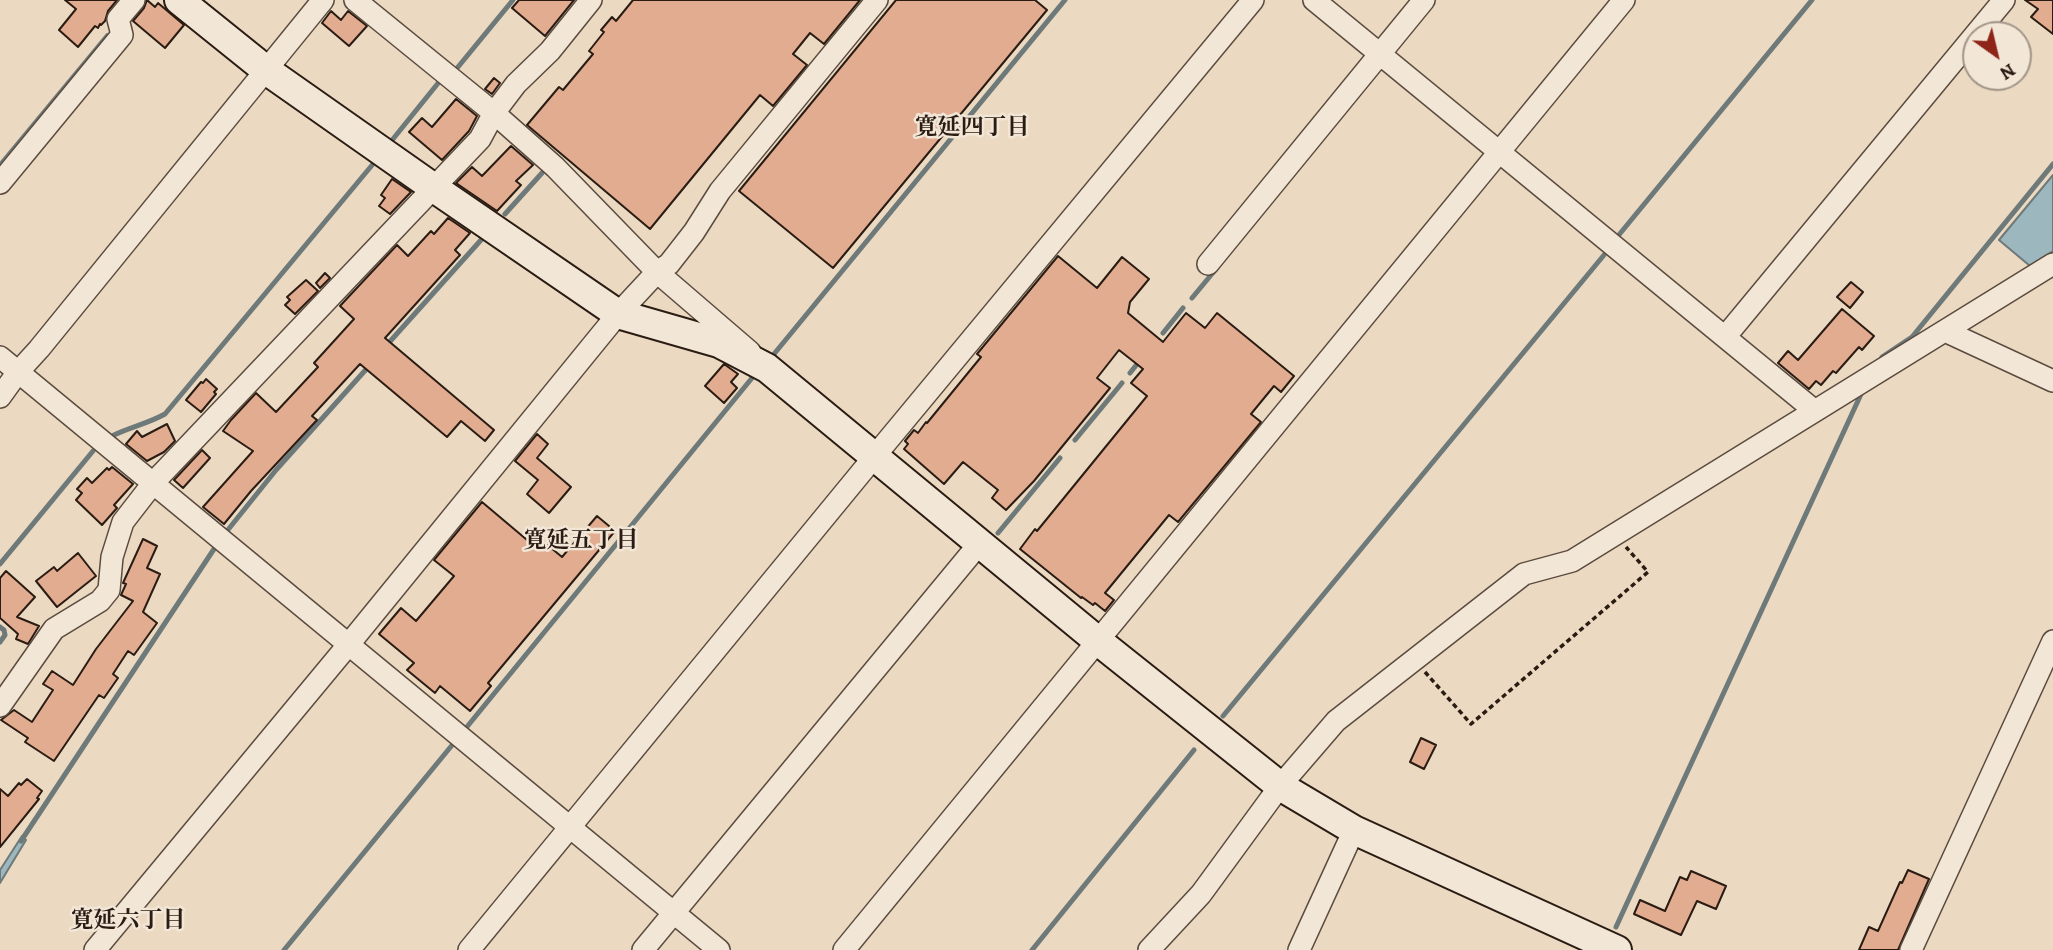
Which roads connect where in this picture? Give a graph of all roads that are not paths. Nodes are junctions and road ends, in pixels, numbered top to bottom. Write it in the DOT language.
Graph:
graph roads {
  1 [pos="135,0"];
  2 [pos="179,0"];
  3 [pos="323,0"];
  4 [pos="355,0"];
  5 [pos="591,0"];
  6 [pos="877,0"];
  7 [pos="1253,0"];
  8 [pos="1314,0"];
  9 [pos="1424,0"];
  10 [pos="1625,0"];
  11 [pos="2004,0"];
  12 [pos="1380,54"];
  13 [pos="266,70"];
  14 [pos="494,113"];
  15 [pos="1499,152"];
  16 [pos="0,183"];
  17 [pos="434,188"];
  18 [pos="1208,264"];
  19 [pos="2053,264"];
  20 [pos="657,272"];
  21 [pos="618,314"];
  22 [pos="1945,331"];
  23 [pos="1725,337"];
  24 [pos="0,357"];
  25 [pos="768,368"];
  26 [pos="18,372"];
  27 [pos="2053,381"];
  28 [pos="0,397"];
  29 [pos="1815,411"];
  30 [pos="874,457"];
  31 [pos="154,482"];
  32 [pos="979,544"];
  33 [pos="1098,641"];
  34 [pos="2053,641"];
  35 [pos="349,644"];
  36 [pos="0,706"];
  37 [pos="1280,786"];
  38 [pos="570,827"];
  39 [pos="1354,830"];
  40 [pos="674,913"];
  41 [pos="95,950"];
  42 [pos="469,950"];
  43 [pos="643,950"];
  44 [pos="719,950"];
  45 [pos="844,950"];
  46 [pos="1149,950"];
  47 [pos="1299,950"];
  48 [pos="1617,950"];
  49 [pos="1912,950"];
  1 -- 16 [label="street"];
  2 -- 13 [label="street"];
  3 -- 13 [label="street"];
  4 -- 14 [label="street"];
  5 -- 14 [label="street"];
  6 -- 20 [label="street"];
  7 -- 30 [label="street"];
  8 -- 12 [label="street"];
  9 -- 12 [label="street"];
  10 -- 15 [label="street"];
  11 -- 23 [label="street"];
  12 -- 15 [label="street"];
  12 -- 18 [label="street"];
  13 -- 17 [label="street"];
  13 -- 26 [label="street"];
  14 -- 17 [label="street"];
  14 -- 20 [label="street"];
  15 -- 23 [label="street"];
  15 -- 33 [label="street"];
  17 -- 21 [label="street"];
  17 -- 31 [label="street"];
  19 -- 22 [label="street"];
  20 -- 21 [label="street"];
  20 -- 25 [label="street"];
  21 -- 25 [label="street"];
  21 -- 35 [label="street"];
  22 -- 27 [label="street"];
  22 -- 29 [label="street"];
  23 -- 29 [label="street"];
  24 -- 26 [label="street"];
  25 -- 30 [label="street"];
  26 -- 28 [label="street"];
  26 -- 31 [label="street"];
  29 -- 37 [label="street"];
  30 -- 32 [label="street"];
  30 -- 38 [label="street"];
  31 -- 35 [label="street"];
  31 -- 36 [label="street"];
  32 -- 33 [label="street"];
  32 -- 40 [label="street"];
  33 -- 37 [label="street"];
  33 -- 45 [label="street"];
  34 -- 49 [label="street"];
  35 -- 38 [label="street"];
  35 -- 41 [label="street"];
  37 -- 39 [label="street"];
  37 -- 46 [label="street"];
  38 -- 40 [label="street"];
  38 -- 42 [label="street"];
  39 -- 47 [label="street"];
  39 -- 48 [label="street"];
  40 -- 43 [label="street"];
  40 -- 44 [label="street"];
}
